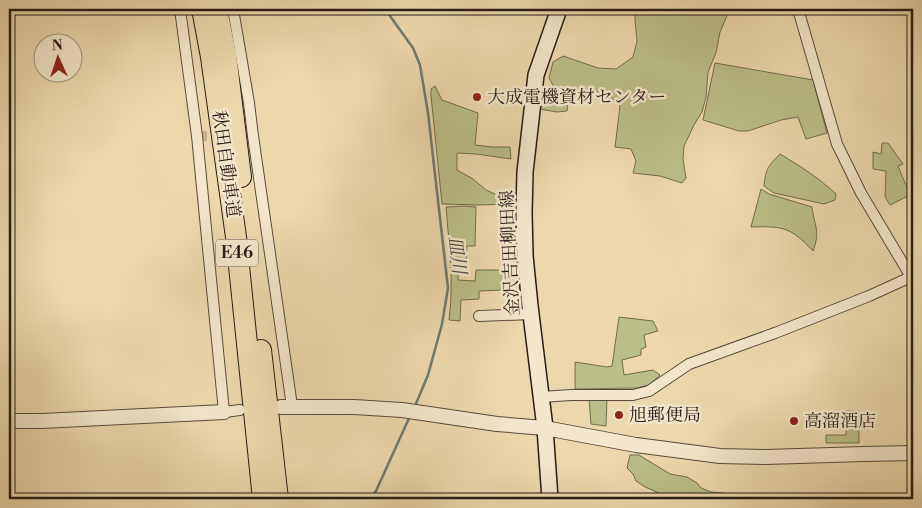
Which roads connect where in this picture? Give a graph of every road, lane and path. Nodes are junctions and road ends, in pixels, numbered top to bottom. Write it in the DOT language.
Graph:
graph roads {
  1 [pos="180,9"];
  2 [pos="202,9"];
  3 [pos="217,9"];
  4 [pos="233,9"];
  5 [pos="559,9"];
  6 [pos="798,9"];
  7 [pos="912,276"];
  8 [pos="531,314"];
  9 [pos="479,316"];
  10 [pos="541,397"];
  11 [pos="286,407"];
  12 [pos="240,410"];
  13 [pos="224,412"];
  14 [pos="9,421"];
  15 [pos="546,428"];
  16 [pos="913,453"];
  17 [pos="263,499"];
  18 [pos="278,499"];
  19 [pos="550,499"];
  1 -- 13 [label="street"];
  2 -- 17 [label="highway, 秋田自動車道 / E46"];
  3 -- 18 [label="highway, 秋田自動車道 / E46"];
  4 -- 11 [label="street"];
  5 -- 8 [label="main road, 金沢吉田柳田線"];
  6 -- 7 [label="street"];
  7 -- 10 [label="street"];
  8 -- 9 [label="street"];
  8 -- 10 [label="main road, 金沢吉田柳田線"];
  10 -- 15 [label="main road, 金沢吉田柳田線"];
  11 -- 15 [label="street"];
  12 -- 13 [label="street"];
  13 -- 14 [label="street"];
  15 -- 16 [label="street"];
  15 -- 19 [label="main road, 金沢吉田柳田線"];
}
